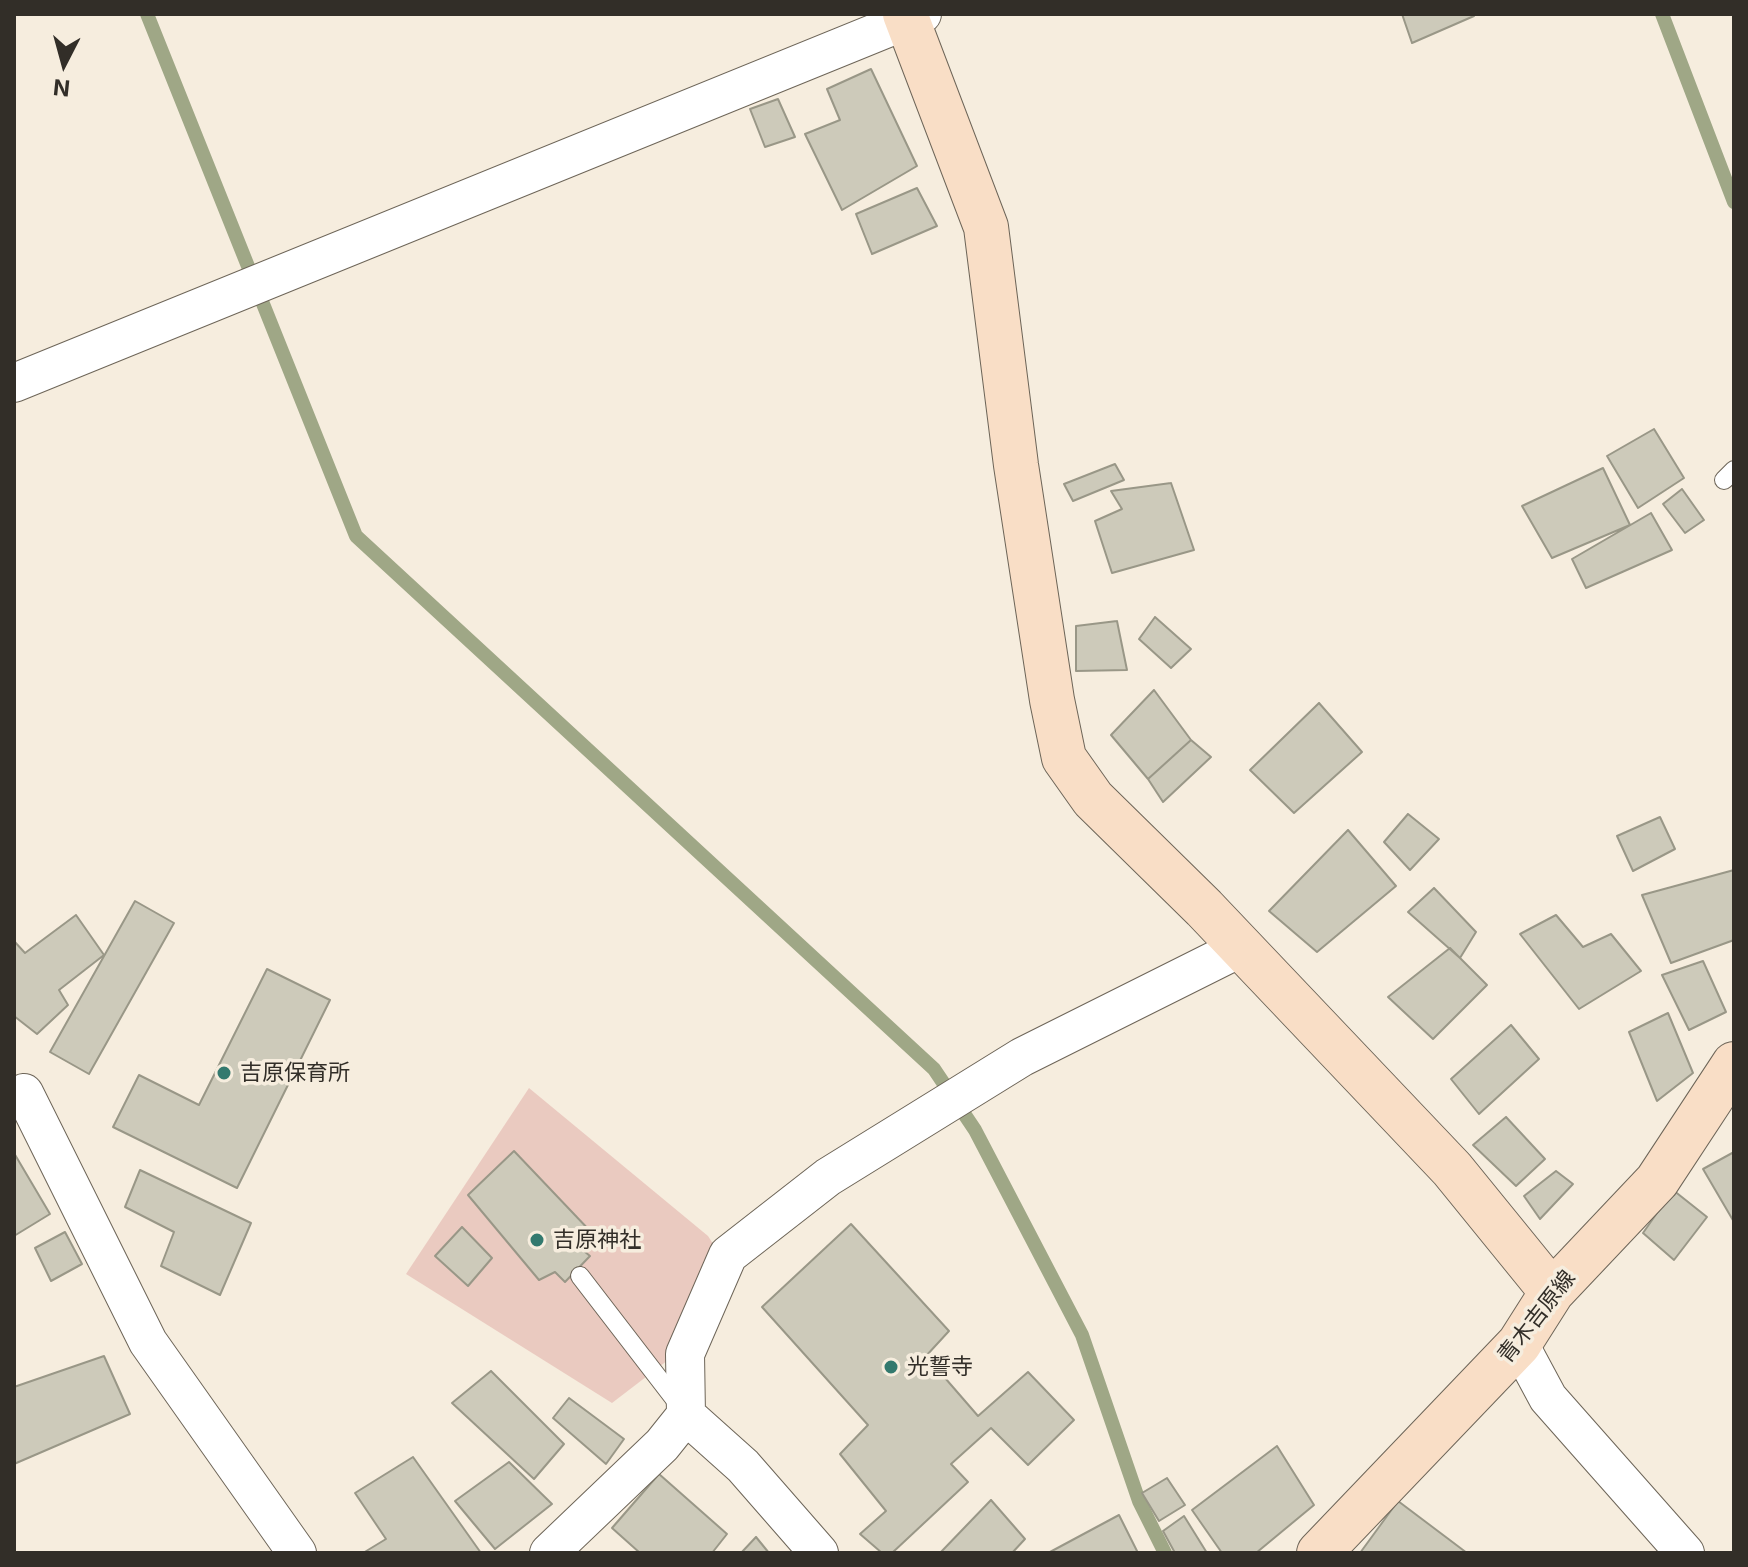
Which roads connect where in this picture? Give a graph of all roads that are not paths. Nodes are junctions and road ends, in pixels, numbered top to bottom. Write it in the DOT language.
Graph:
graph roads {
  1 [pos="912,16"];
  2 [pos="14,383"];
  3 [pos="1242,947"];
  4 [pos="1734,1064"];
  5 [pos="17,1091"];
  6 [pos="580,1276"];
  7 [pos="1552,1292"];
  8 [pos="1519,1344"];
  9 [pos="686,1415"];
  10 [pos="297,1553"];
  11 [pos="549,1553"];
  12 [pos="819,1553"];
  13 [pos="1319,1553"];
  14 [pos="1685,1553"];
  1 -- 2 [label="street"];
  1 -- 3 [label="street"];
  3 -- 7 [label="street"];
  3 -- 9 [label="street"];
  4 -- 7 [label="street, 青木吉原線"];
  5 -- 10 [label="street"];
  6 -- 9 [label="lane"];
  7 -- 8 [label="street, 青木吉原線"];
  8 -- 13 [label="street, 青木吉原線"];
  8 -- 14 [label="street"];
  9 -- 11 [label="street"];
  9 -- 12 [label="street"];
}
